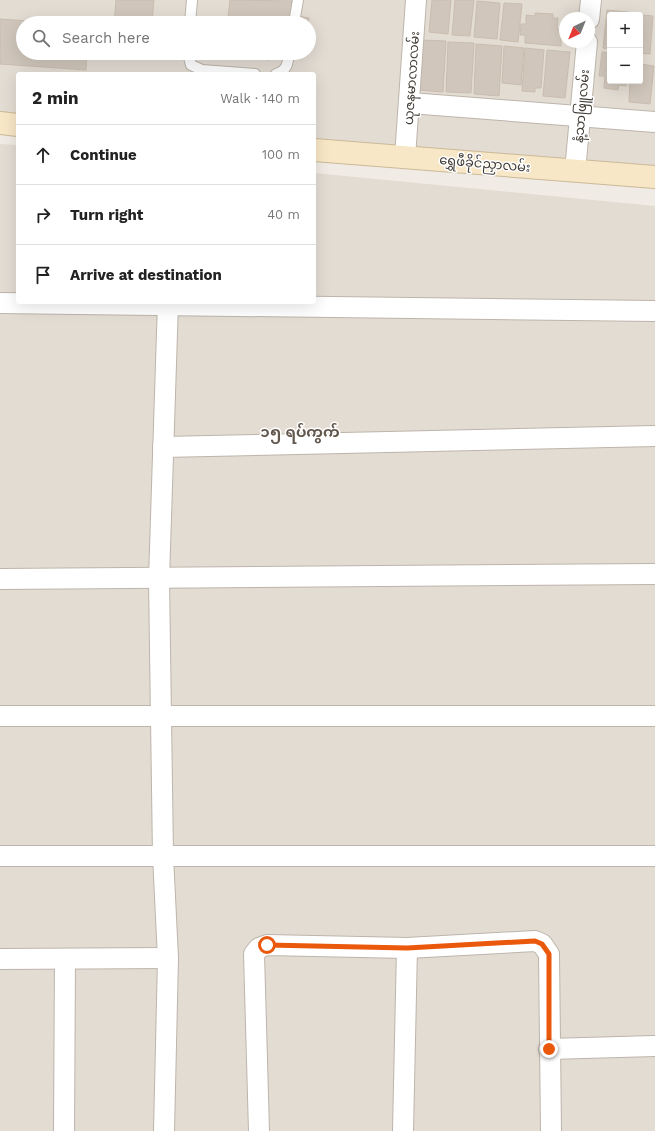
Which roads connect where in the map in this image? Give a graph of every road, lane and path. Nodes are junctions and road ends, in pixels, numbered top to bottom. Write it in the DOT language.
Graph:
graph roads {
  1 [pos="192,0"];
  2 [pos="298,0"];
  3 [pos="416,0"];
  4 [pos="591,0"];
  5 [pos="590,12"];
  6 [pos="191,16"];
  7 [pos="295,16"];
  8 [pos="586,48"];
  9 [pos="189,60"];
  10 [pos="288,60"];
  11 [pos="228,72"];
  12 [pos="282,72"];
  13 [pos="410,103"];
  14 [pos="580,117"];
  15 [pos="655,122"];
  16 [pos="0,123"];
  17 [pos="16,125"];
  18 [pos="316,150"];
  19 [pos="406,157"];
  20 [pos="575,171"];
  21 [pos="655,177"];
  22 [pos="0,303"];
  23 [pos="16,303"];
  24 [pos="168,304"];
  25 [pos="655,311"];
  26 [pos="655,436"];
  27 [pos="163,446"];
  28 [pos="655,574"];
  29 [pos="0,579"];
  30 [pos="159,579"];
  31 [pos="0,716"];
  32 [pos="162,716"];
  33 [pos="655,716"];
  34 [pos="0,856"];
  35 [pos="163,856"];
  36 [pos="655,856"];
  37 [pos="407,948"];
  38 [pos="168,958"];
  39 [pos="0,959"];
  40 [pos="65,959"];
  41 [pos="655,1046"];
  42 [pos="549,1049"];
  43 [pos="64,1131"];
  44 [pos="164,1131"];
  45 [pos="259,1131"];
  46 [pos="403,1131"];
  47 [pos="551,1131"];
  1 -- 6 [label="lane"];
  2 -- 7 [label="lane"];
  3 -- 13 [label="street, ယုဇနမာလာလမ်း"];
  4 -- 5 [label="street"];
  8 -- 14 [label="street, နံ့သာဖြူလမ်း"];
  9 -- 11 [label="lane"];
  10 -- 12 [label="lane"];
  13 -- 14 [label="street"];
  13 -- 19 [label="street, ယုဇနမာလာလမ်း"];
  14 -- 15 [label="street"];
  14 -- 20 [label="street, နံ့သာဖြူလမ်း"];
  16 -- 17 [label="street"];
  18 -- 19 [label="street, ရွှေဖီခိုင်ညှာလမ်း"];
  19 -- 20 [label="street, ရွှေဖီခိုင်ညှာလမ်း"];
  20 -- 21 [label="street, ရွှေဖီခိုင်ညှာလမ်း"];
  22 -- 23 [label="street"];
  24 -- 25 [label="street"];
  24 -- 27 [label="street"];
  26 -- 27 [label="street"];
  27 -- 30 [label="street"];
  28 -- 30 [label="street"];
  29 -- 30 [label="street"];
  30 -- 32 [label="street"];
  31 -- 32 [label="street"];
  32 -- 33 [label="street"];
  32 -- 35 [label="street"];
  34 -- 35 [label="street"];
  35 -- 36 [label="street"];
  35 -- 38 [label="street"];
  37 -- 42 [label="street"];
  37 -- 45 [label="street"];
  37 -- 46 [label="street"];
  38 -- 40 [label="street"];
  38 -- 44 [label="street"];
  39 -- 40 [label="street"];
  40 -- 43 [label="street"];
  41 -- 42 [label="street"];
  42 -- 47 [label="street"];
}
